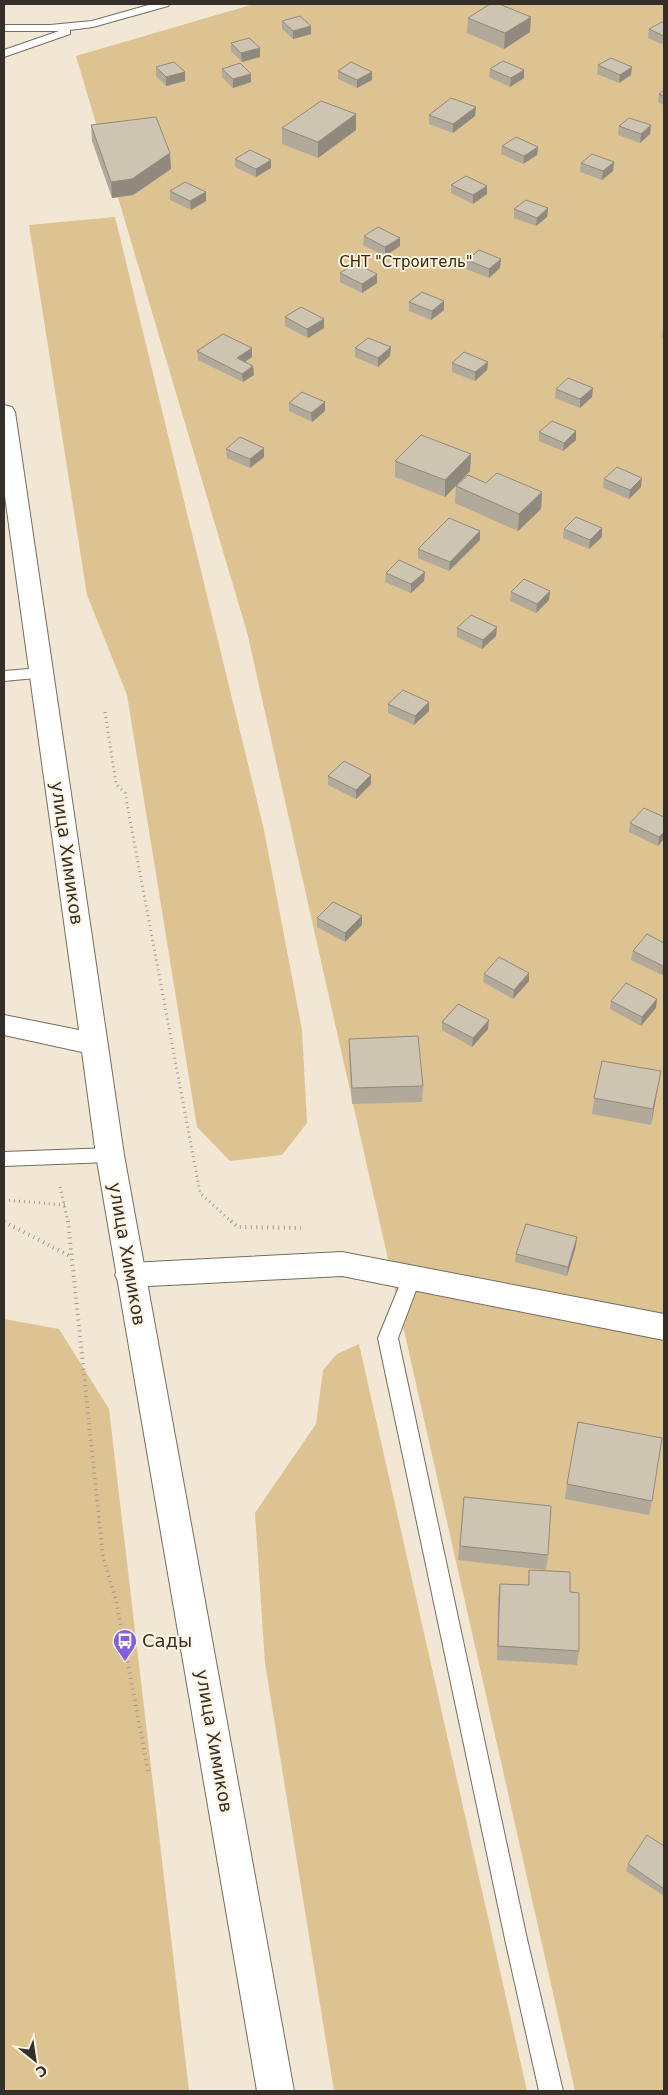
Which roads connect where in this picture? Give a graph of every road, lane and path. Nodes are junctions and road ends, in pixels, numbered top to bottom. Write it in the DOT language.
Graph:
graph roads {
  1 [pos="164,4"];
  2 [pos="93,24"];
  3 [pos="4,28"];
  4 [pos="4,54"];
  5 [pos="4,412"];
  6 [pos="41,673"];
  7 [pos="4,676"];
  8 [pos="105,712"];
  9 [pos="4,1026"];
  10 [pos="94,1044"];
  11 [pos="110,1155"];
  12 [pos="53,1157"];
  13 [pos="4,1159"];
  14 [pos="4,1200"];
  15 [pos="65,1205"];
  16 [pos="4,1222"];
  17 [pos="303,1228"];
  18 [pos="72,1257"];
  19 [pos="130,1275"];
  20 [pos="412,1277"];
  21 [pos="664,1327"];
  22 [pos="148,1772"];
  23 [pos="276,2091"];
  24 [pos="551,2091"];
  1 -- 2 [label="lane"];
  2 -- 3 [label="lane"];
  2 -- 4 [label="lane"];
  5 -- 6 [label="main road, улица Химиков"];
  6 -- 7 [label="lane"];
  6 -- 10 [label="main road, улица Химиков"];
  8 -- 17 [label="path"];
  9 -- 10 [label="main road"];
  10 -- 11 [label="main road, улица Химиков"];
  11 -- 12 [label="lane"];
  11 -- 19 [label="main road, улица Химиков"];
  12 -- 13 [label="lane"];
  12 -- 15 [label="path"];
  14 -- 15 [label="path"];
  15 -- 18 [label="path"];
  16 -- 18 [label="path"];
  18 -- 22 [label="path"];
  19 -- 20 [label="main road"];
  19 -- 23 [label="main road, улица Химиков"];
  20 -- 21 [label="main road"];
  20 -- 24 [label="lane"];
}
